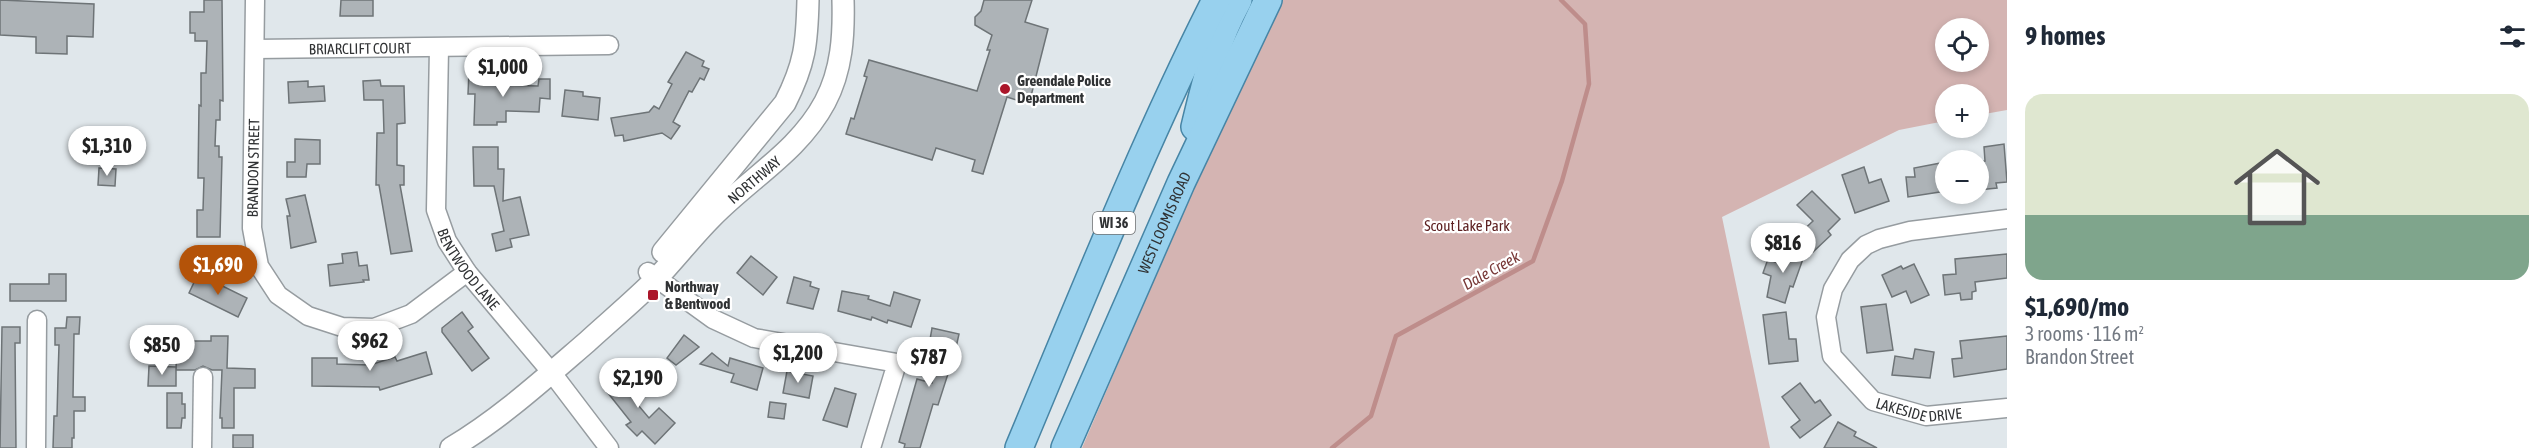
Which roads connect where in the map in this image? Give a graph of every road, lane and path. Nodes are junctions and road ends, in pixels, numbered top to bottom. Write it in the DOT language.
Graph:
graph roads {
  1 [pos="255,0"];
  2 [pos="808,0"];
  3 [pos="1216,0"];
  4 [pos="1238,0"];
  5 [pos="1268,0"];
  6 [pos="843,1"];
  7 [pos="609,45"];
  8 [pos="439,48"];
  9 [pos="255,49"];
  10 [pos="1182,183"];
  11 [pos="2007,219"];
  12 [pos="467,272"];
  13 [pos="652,275"];
  14 [pos="37,320"];
  15 [pos="552,373"];
  16 [pos="203,377"];
  17 [pos="2007,408"];
  18 [pos="36,448"];
  19 [pos="202,448"];
  20 [pos="451,448"];
  21 [pos="609,448"];
  22 [pos="871,448"];
  23 [pos="1019,448"];
  24 [pos="1065,448"];
  1 -- 9 [label="street, BRANDON STREET"];
  2 -- 13 [label="street, NORTHWAY"];
  3 -- 23 [label="main road, WI 36"];
  4 -- 10 [label="main road"];
  5 -- 10 [label="main road, WEST LOOMIS ROAD / WI 36"];
  6 -- 13 [label="street, NORTHWAY"];
  7 -- 8 [label="street, BRIARCLIFT COURT"];
  8 -- 9 [label="street, BRIARCLIFT COURT"];
  8 -- 12 [label="street, BENTWOOD LANE"];
  9 -- 12 [label="street, BRANDON STREET"];
  10 -- 24 [label="main road, WEST LOOMIS ROAD / WI 36"];
  11 -- 17 [label="street, LAKESIDE DRIVE"];
  12 -- 15 [label="street, BENTWOOD LANE"];
  13 -- 15 [label="street, NORTHWAY"];
  13 -- 22 [label="street"];
  14 -- 18 [label="street"];
  15 -- 20 [label="street, NORTHWAY"];
  15 -- 21 [label="street, BENTWOOD LANE"];
  16 -- 19 [label="street"];
}
